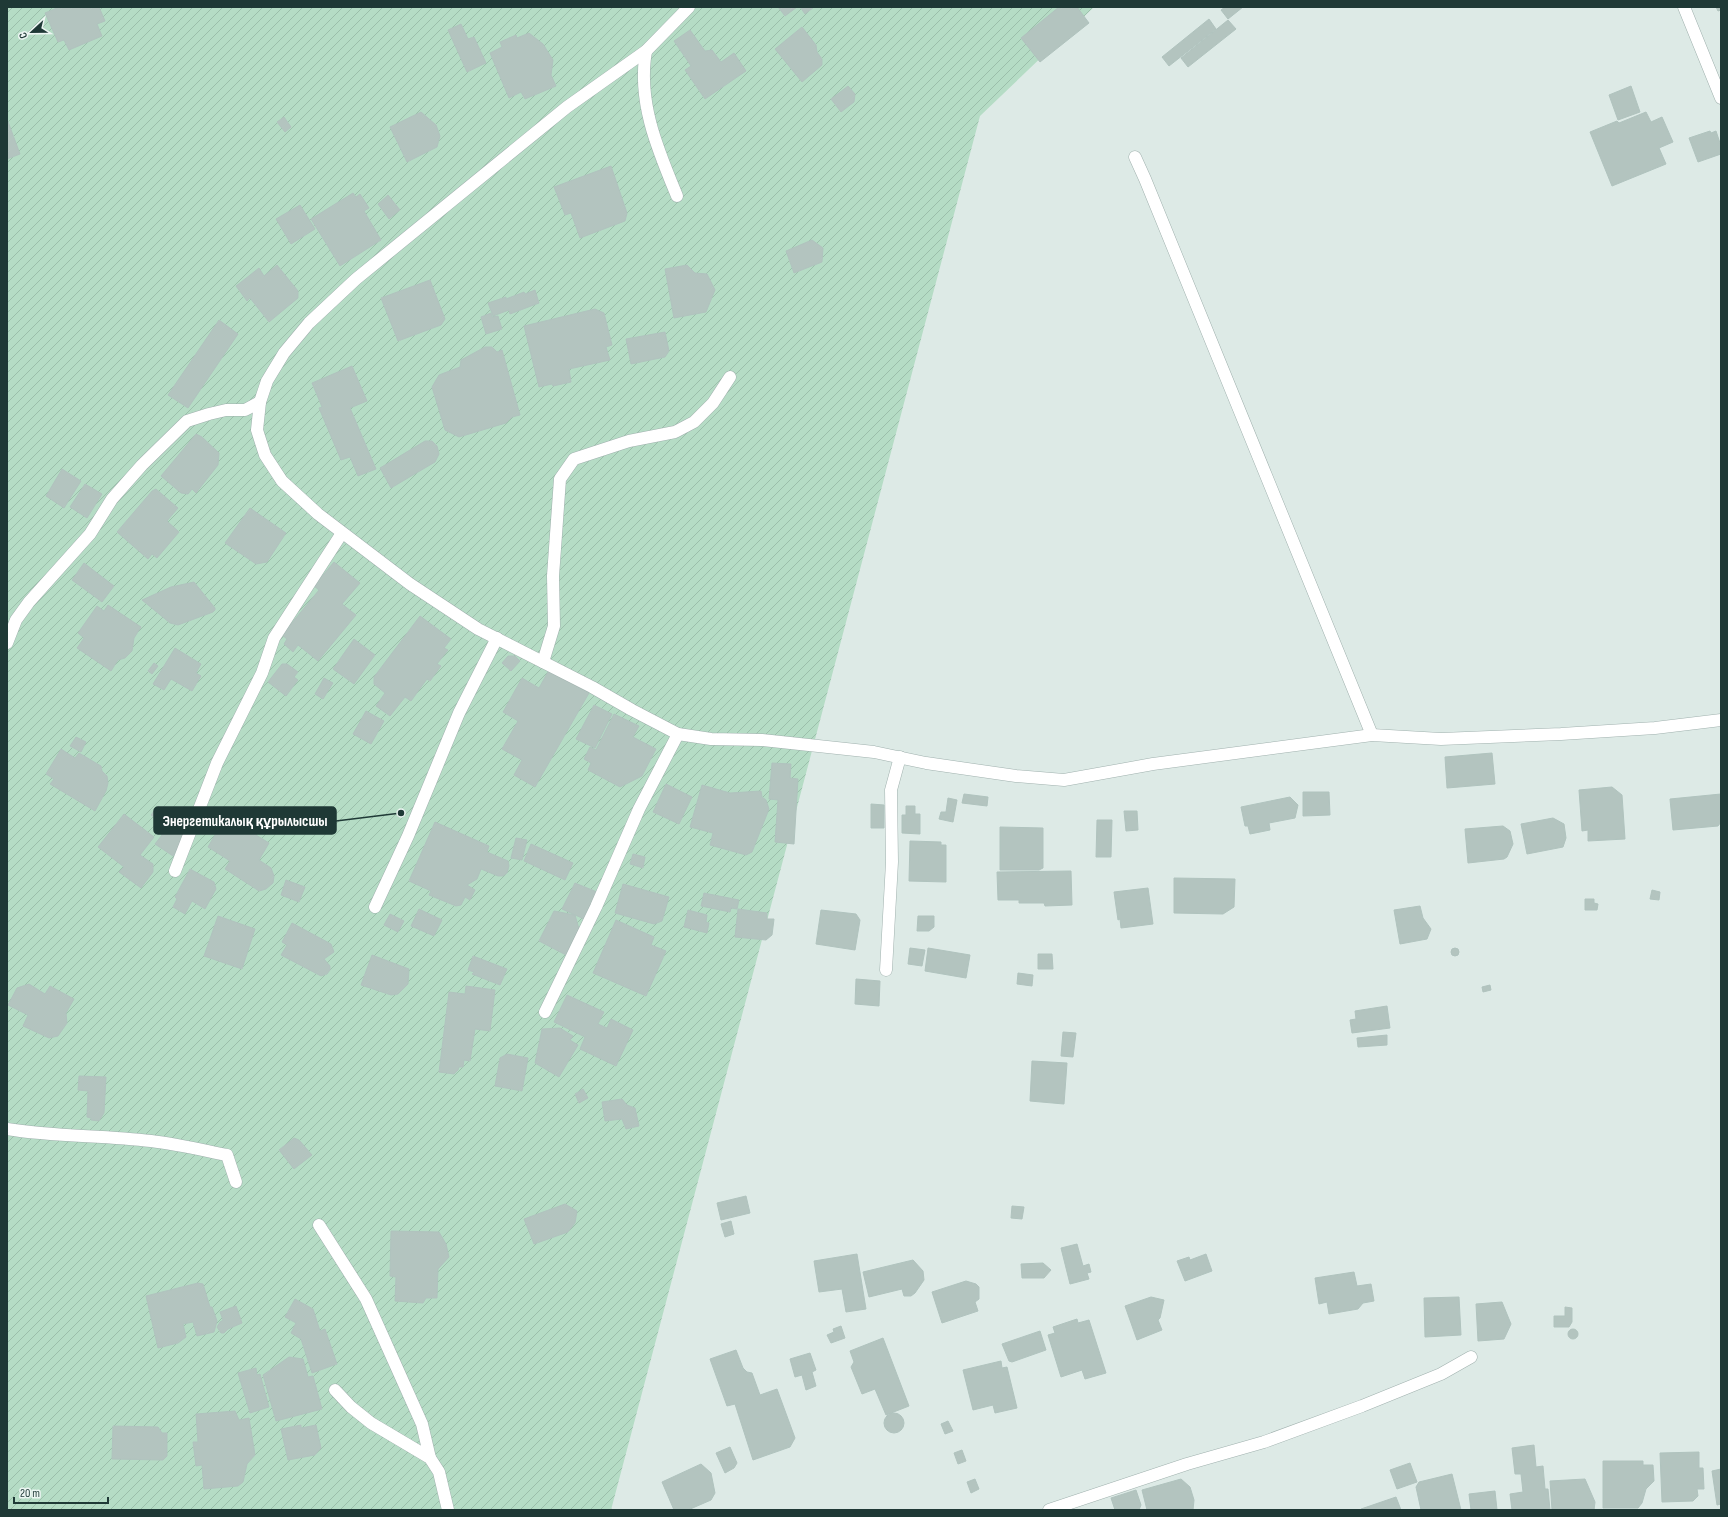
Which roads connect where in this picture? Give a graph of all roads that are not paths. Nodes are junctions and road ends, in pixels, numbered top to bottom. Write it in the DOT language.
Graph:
graph roads {
  1 [pos="689,7"];
  2 [pos="1684,7"];
  3 [pos="646,51"];
  4 [pos="1721,98"];
  5 [pos="1134,157"];
  6 [pos="678,196"];
  7 [pos="730,376"];
  8 [pos="260,402"];
  9 [pos="342,533"];
  10 [pos="497,638"];
  11 [pos="7,643"];
  12 [pos="543,662"];
  13 [pos="1721,720"];
  14 [pos="678,734"];
  15 [pos="1372,734"];
  16 [pos="900,757"];
  17 [pos="175,870"];
  18 [pos="375,907"];
  19 [pos="886,970"];
  20 [pos="545,1012"];
  21 [pos="7,1129"];
  22 [pos="236,1182"];
  23 [pos="319,1225"];
  24 [pos="1471,1356"];
  25 [pos="335,1390"];
  26 [pos="430,1458"];
  27 [pos="448,1510"];
  28 [pos="1049,1510"];
  1 -- 3 [label="street"];
  2 -- 4 [label="street"];
  3 -- 6 [label="street"];
  3 -- 8 [label="street"];
  5 -- 15 [label="street"];
  7 -- 12 [label="street"];
  8 -- 9 [label="street"];
  8 -- 11 [label="street"];
  9 -- 10 [label="street"];
  9 -- 17 [label="street"];
  10 -- 12 [label="street"];
  10 -- 18 [label="street"];
  12 -- 14 [label="street"];
  13 -- 15 [label="street"];
  14 -- 16 [label="street"];
  14 -- 20 [label="street"];
  15 -- 16 [label="street"];
  16 -- 19 [label="street"];
  21 -- 22 [label="street"];
  23 -- 26 [label="street"];
  24 -- 28 [label="street"];
  25 -- 26 [label="street"];
  26 -- 27 [label="street"];
}
